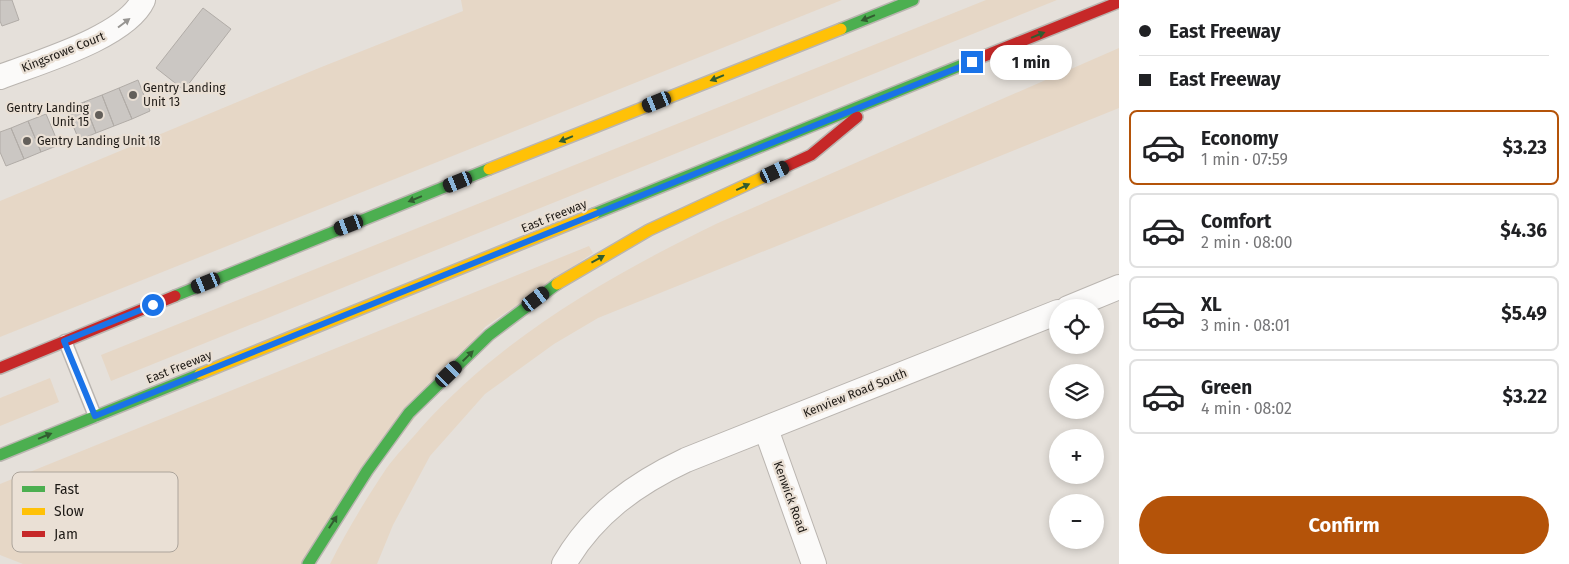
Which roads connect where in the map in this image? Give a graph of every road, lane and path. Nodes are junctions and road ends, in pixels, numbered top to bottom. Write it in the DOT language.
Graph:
graph roads {
  1 [pos="143,0"];
  2 [pos="914,0"];
  3 [pos="1119,2"];
  4 [pos="0,77"];
  5 [pos="880,99"];
  6 [pos="1119,287"];
  7 [pos="1090,299"];
  8 [pos="1049,316"];
  9 [pos="64,341"];
  10 [pos="0,368"];
  11 [pos="95,416"];
  12 [pos="766,429"];
  13 [pos="0,455"];
  14 [pos="308,564"];
  15 [pos="564,564"];
  16 [pos="814,564"];
  4 -- 1 [label="street, Kingsrowe Court, one-way"];
  2 -- 9 [label="highway, one-way"];
  5 -- 3 [label="highway, East Freeway, one-way"];
  5 -- 11 [label="highway, East Freeway"];
  14 -- 5 [label="highway, one-way"];
  6 -- 7 [label="street"];
  8 -- 12 [label="street, Kenview Road South"];
  9 -- 10 [label="highway"];
  9 -- 11 [label="lane"];
  13 -- 11 [label="highway, East Freeway, one-way"];
  12 -- 15 [label="street, Kenview Road South"];
  12 -- 16 [label="street, Kenwick Road"];
}
